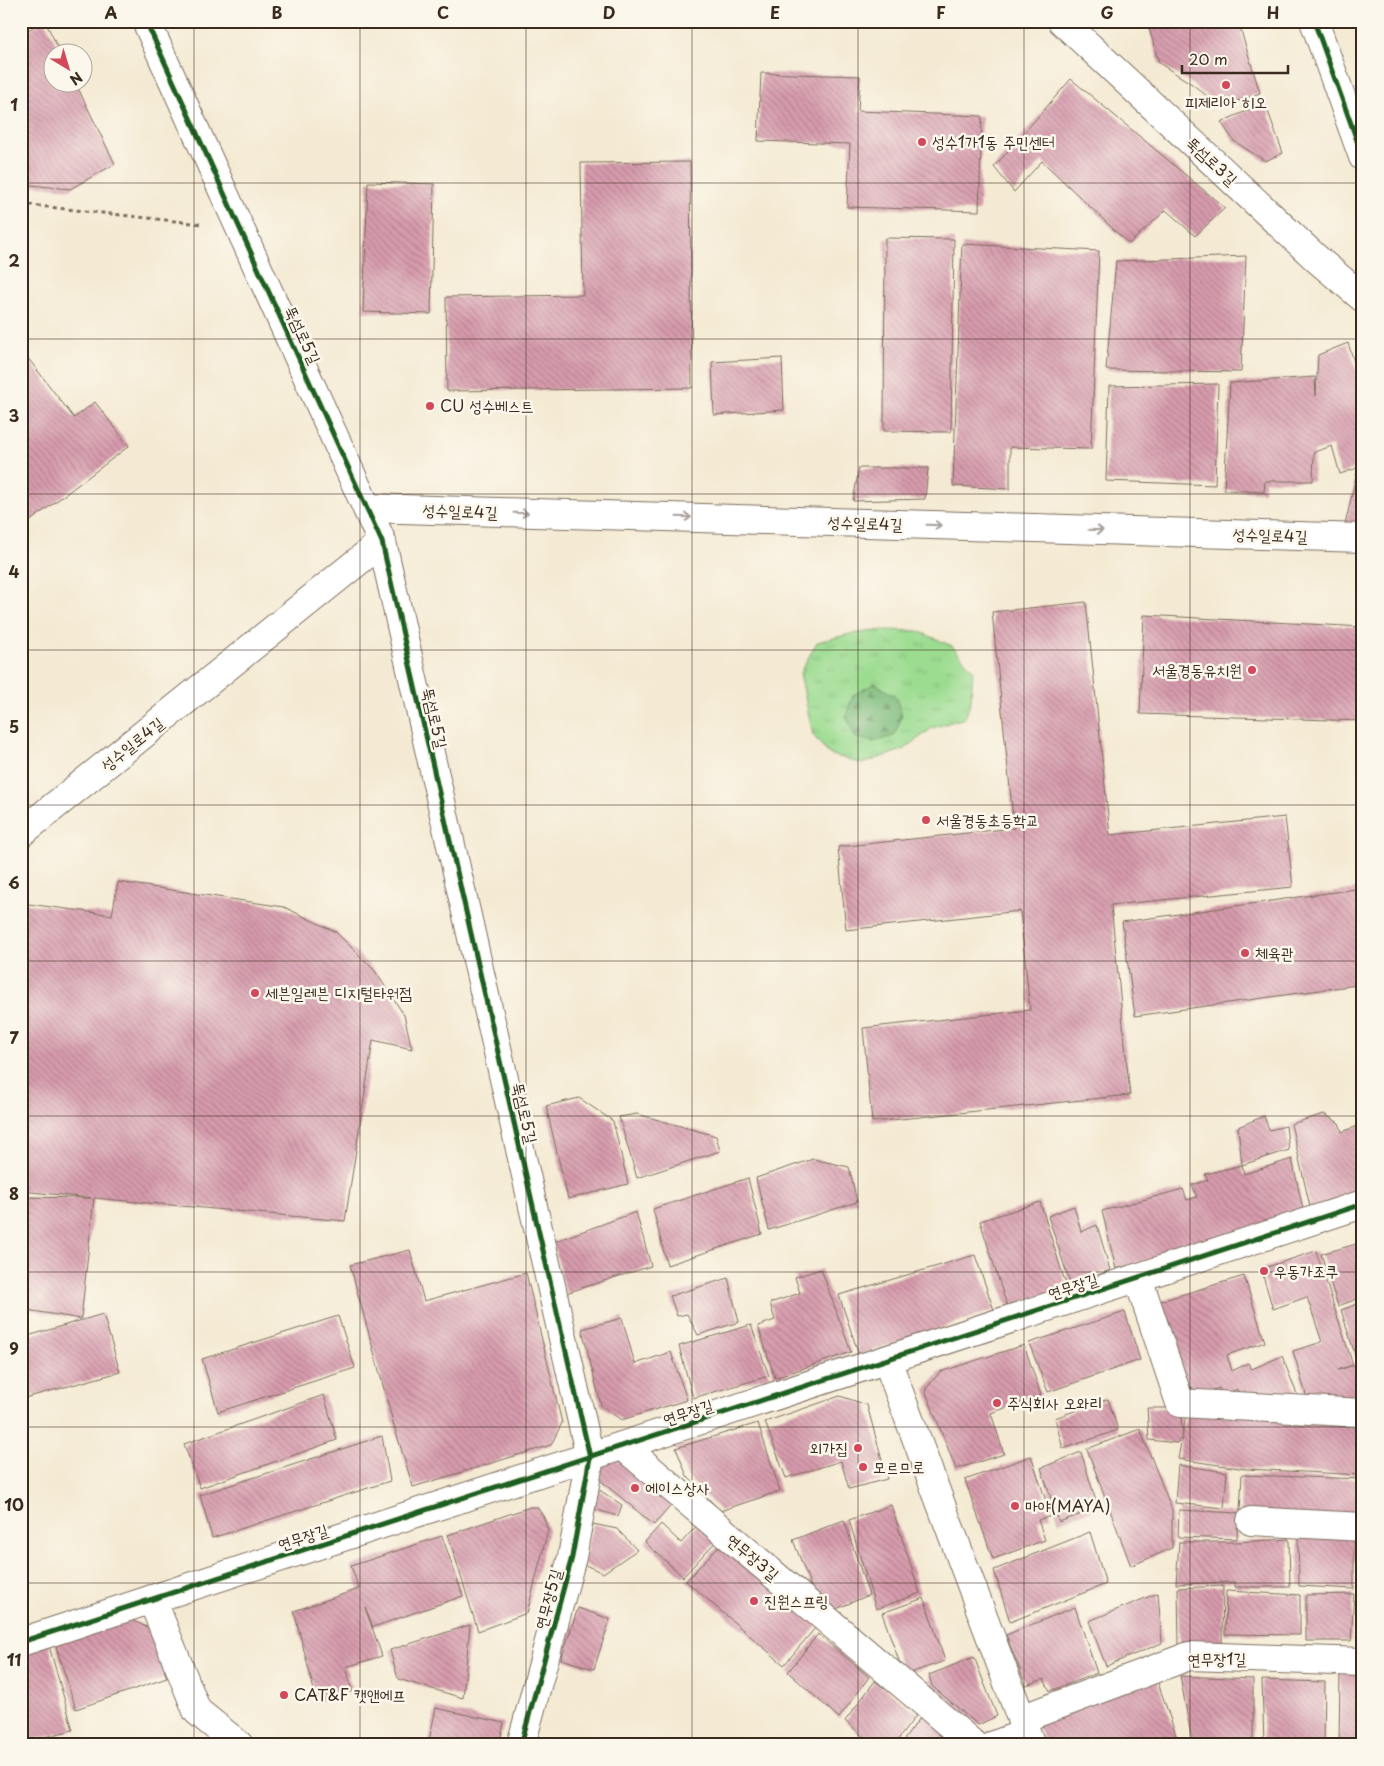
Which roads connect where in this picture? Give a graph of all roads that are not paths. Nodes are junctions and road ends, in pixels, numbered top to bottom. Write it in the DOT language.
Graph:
graph roads {
  1 [pos="146,21"];
  2 [pos="1062,21"];
  3 [pos="1314,21"];
  4 [pos="1352,92"];
  5 [pos="1363,157"];
  6 [pos="1363,298"];
  7 [pos="368,508"];
  8 [pos="1363,538"];
  9 [pos="382,542"];
  10 [pos="21,833"];
  11 [pos="1363,1204"];
  12 [pos="1138,1278"];
  13 [pos="887,1360"];
  14 [pos="1363,1413"];
  15 [pos="624,1446"];
  16 [pos="590,1458"];
  17 [pos="1251,1521"];
  18 [pos="1363,1527"];
  19 [pos="152,1599"];
  20 [pos="21,1642"];
  21 [pos="1363,1662"];
  22 [pos="1026,1732"];
  23 [pos="239,1745"];
  24 [pos="521,1745"];
  25 [pos="974,1745"];
  26 [pos="994,1745"];
  1 -- 7 [label="street, 뚝섬로5길"];
  2 -- 6 [label="street, 뚝섬로3길"];
  3 -- 4 [label="street"];
  4 -- 5 [label="street"];
  7 -- 8 [label="street, 성수일로4길, one-way"];
  7 -- 9 [label="street, 뚝섬로5길"];
  9 -- 10 [label="street, 성수일로4길"];
  9 -- 16 [label="street, 뚝섬로5길"];
  11 -- 12 [label="street, 연무장길"];
  12 -- 13 [label="street, 연무장길"];
  12 -- 14 [label="street"];
  13 -- 15 [label="street, 연무장길"];
  13 -- 22 [label="street"];
  15 -- 16 [label="street, 연무장길"];
  15 -- 25 [label="street, 연무장3길"];
  16 -- 19 [label="street, 연무장길"];
  16 -- 24 [label="street, 연무장5길"];
  17 -- 18 [label="street"];
  19 -- 20 [label="street, 연무장길"];
  19 -- 23 [label="street"];
  21 -- 22 [label="street, 연무장1길"];
  22 -- 26 [label="street"];
}
